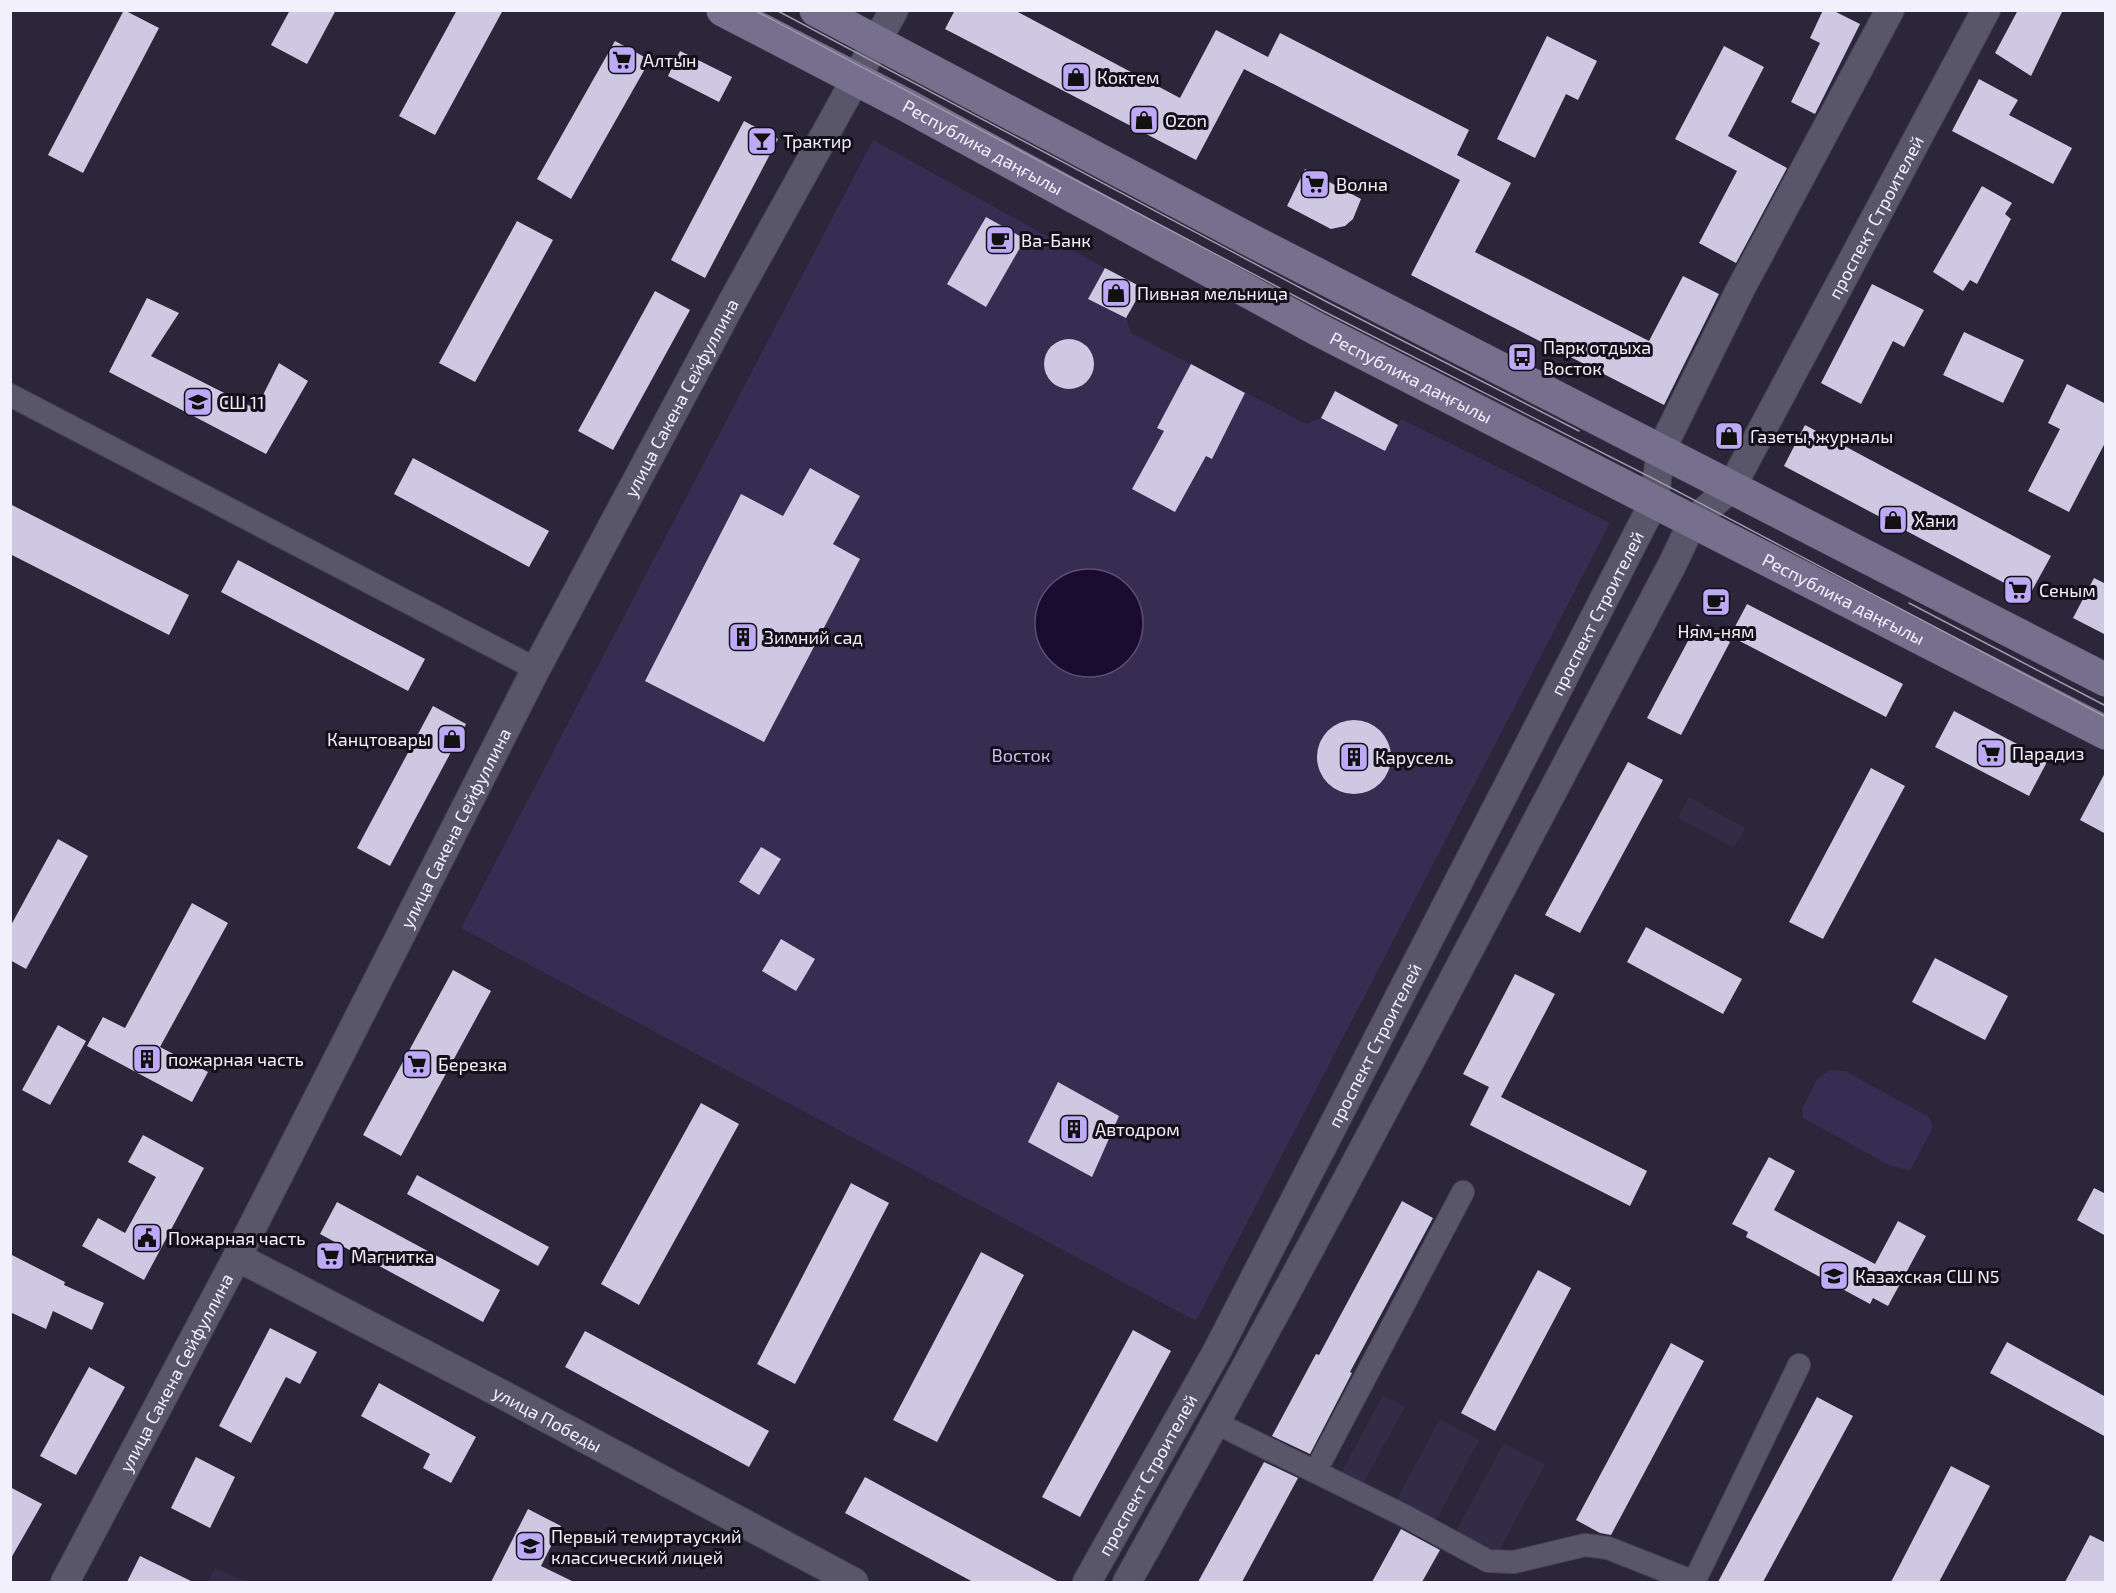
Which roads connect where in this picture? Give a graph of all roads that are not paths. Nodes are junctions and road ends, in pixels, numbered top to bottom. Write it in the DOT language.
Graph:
graph roads {
  1 [pos="723,10"];
  2 [pos="816,10"];
  3 [pos="894,10"];
  4 [pos="1890,10"];
  5 [pos="1986,10"];
  6 [pos="878,42"];
  7 [pos="856,79"];
  8 [pos="10,395"];
  9 [pos="1660,450"];
  10 [pos="1731,488"];
  11 [pos="1654,502"];
  12 [pos="1693,522"];
  13 [pos="536,669"];
  14 [pos="2106,680"];
  15 [pos="2106,733"];
  16 [pos="1463,1192"];
  17 [pos="237,1257"];
  18 [pos="1799,1365"];
  19 [pos="1216,1423"];
  20 [pos="1322,1459"];
  21 [pos="65,1582"];
  22 [pos="854,1582"];
  23 [pos="1087,1582"];
  24 [pos="1127,1582"];
  1 -- 7 [label="main road, Республика даңғылы"];
  2 -- 6 [label="main road"];
  3 -- 6 [label="street"];
  4 -- 9 [label="street"];
  5 -- 10 [label="street, проспект Строителей"];
  6 -- 7 [label="street, улица Сакена Сейфуллина"];
  6 -- 9 [label="main road"];
  7 -- 11 [label="main road, Республика даңғылы"];
  7 -- 13 [label="street, улица Сакена Сейфуллина"];
  8 -- 13 [label="street"];
  9 -- 10 [label="main road"];
  9 -- 11 [label="street"];
  10 -- 12 [label="street"];
  10 -- 14 [label="main road"];
  11 -- 12 [label="main road, Республика даңғылы"];
  11 -- 23 [label="street, проспект Строителей"];
  12 -- 15 [label="main road, Республика даңғылы"];
  12 -- 19 [label="street, проспект Строителей"];
  13 -- 17 [label="street, улица Сакена Сейфуллина"];
  16 -- 20 [label="street"];
  17 -- 21 [label="street, улица Сакена Сейфуллина"];
  17 -- 22 [label="street, улица Победы"];
  18 -- 19 [label="street"];
  19 -- 24 [label="street, проспект Строителей"];
}
